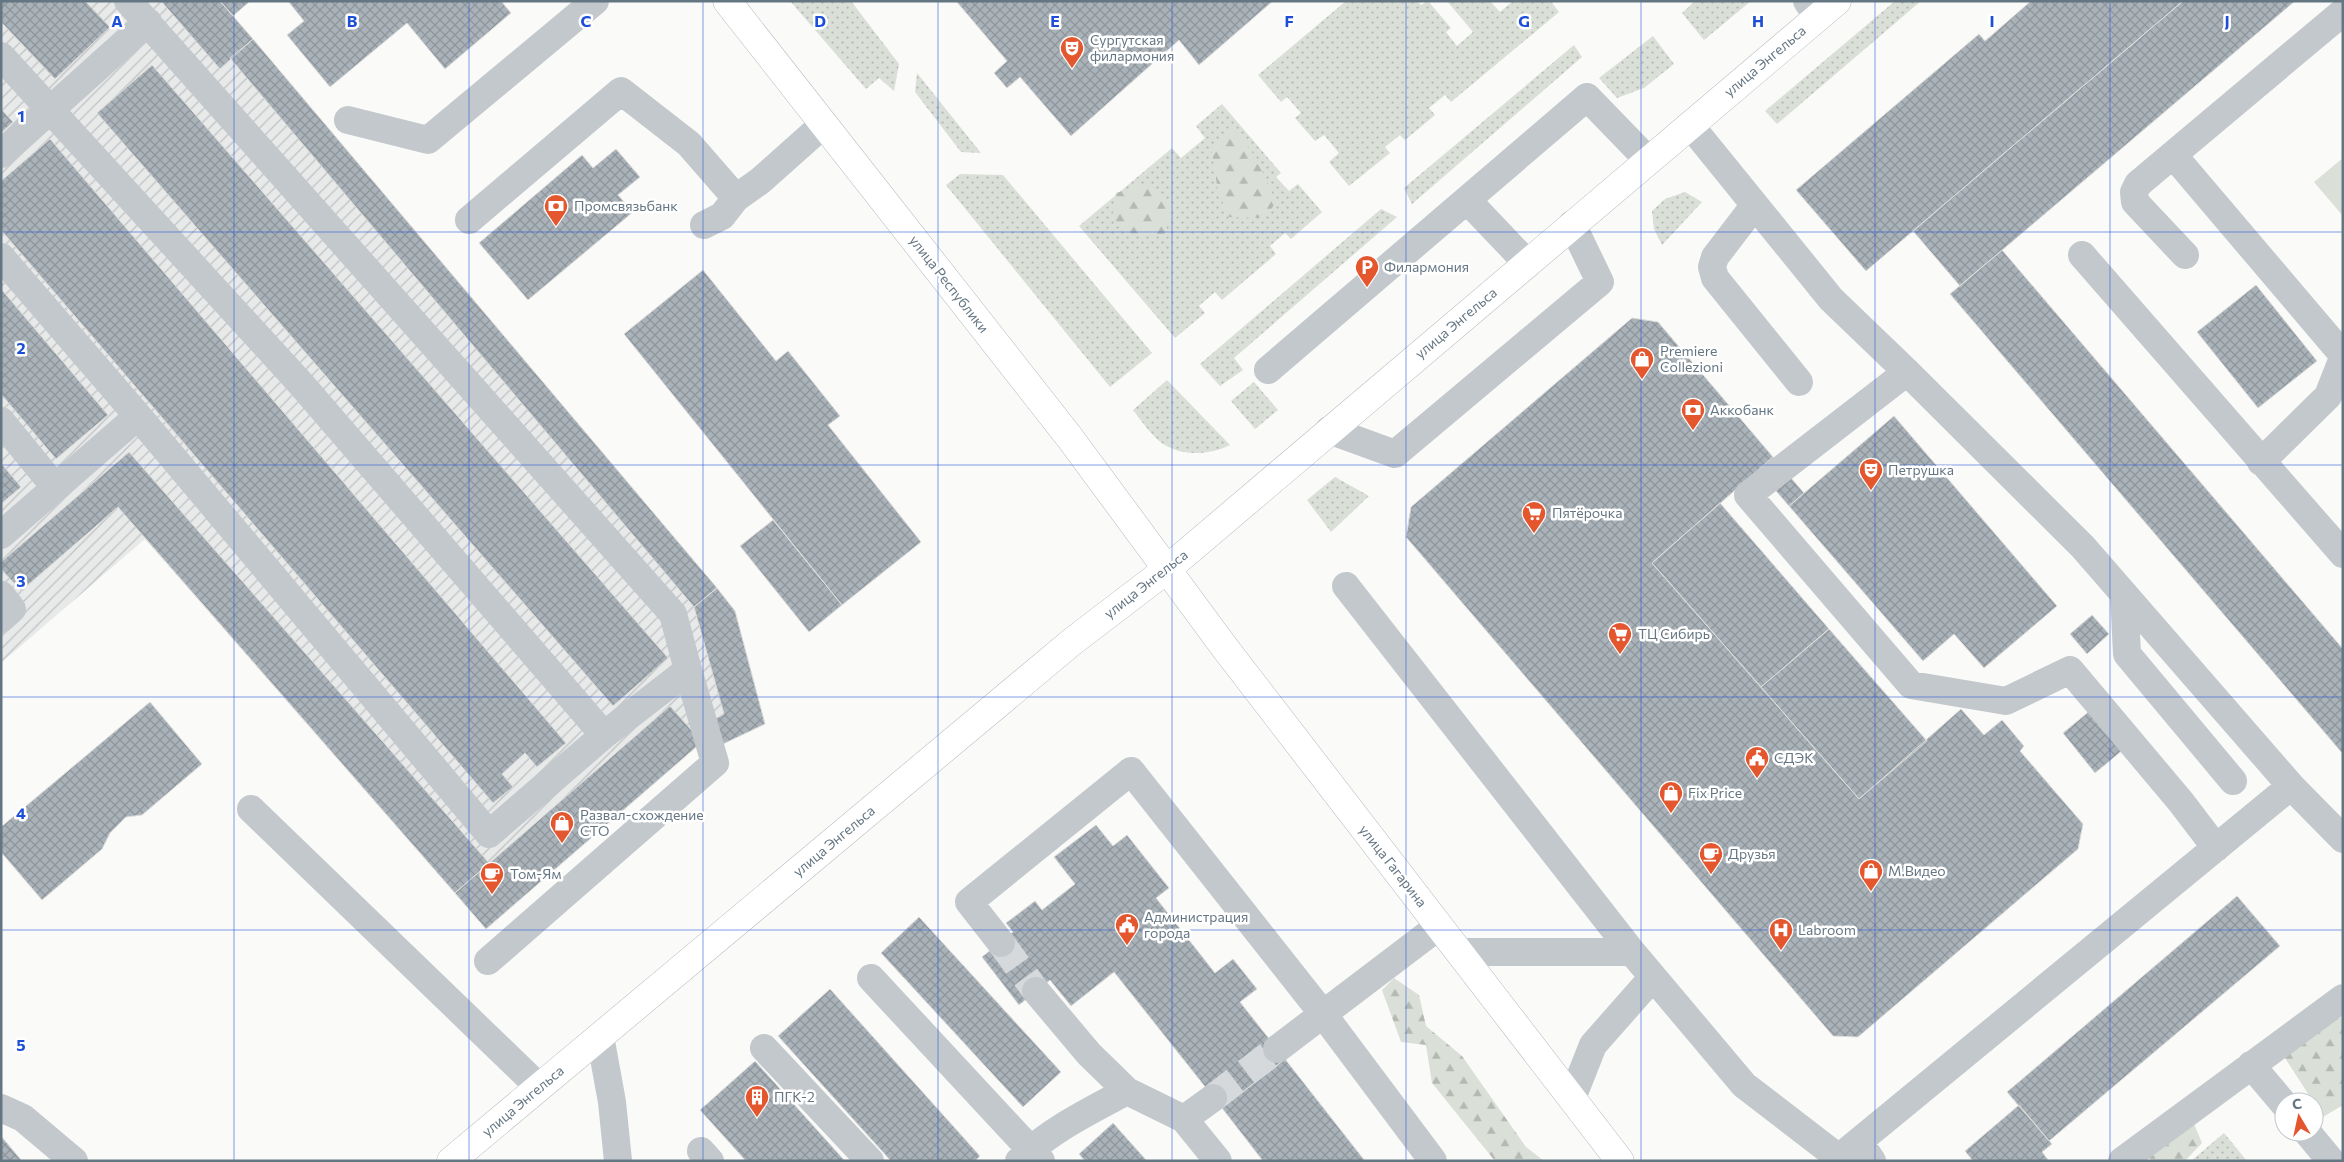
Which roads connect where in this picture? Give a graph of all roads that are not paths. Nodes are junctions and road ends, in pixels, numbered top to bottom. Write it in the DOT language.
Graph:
graph roads {
  1 [pos="128,1"];
  2 [pos="595,1"];
  3 [pos="727,1"];
  4 [pos="1820,6"];
  5 [pos="2343,12"];
  6 [pos="148,22"];
  7 [pos="1,56"];
  8 [pos="51,109"];
  9 [pos="348,120"];
  10 [pos="824,124"];
  11 [pos="1690,125"];
  12 [pos="1,154"];
  13 [pos="2174,156"];
  14 [pos="1648,160"];
  15 [pos="736,198"];
  16 [pos="1467,200"];
  17 [pos="1754,206"];
  18 [pos="469,220"];
  19 [pos="1572,224"];
  20 [pos="704,225"];
  21 [pos="2082,255"];
  22 [pos="2185,255"];
  23 [pos="1,257"];
  24 [pos="1527,263"];
  25 [pos="2343,356"];
  26 [pos="1268,370"];
  27 [pos="1907,372"];
  28 [pos="1799,382"];
  29 [pos="138,416"];
  30 [pos="1,421"];
  31 [pos="1329,430"];
  32 [pos="2261,462"];
  33 [pos="55,487"];
  34 [pos="1,535"];
  35 [pos="2343,554"];
  36 [pos="1166,570"];
  37 [pos="1346,586"];
  38 [pos="2124,594"];
  39 [pos="1,595"];
  40 [pos="1,619"];
  41 [pos="688,670"];
  42 [pos="604,735"];
  43 [pos="2233,782"];
  44 [pos="2291,786"];
  45 [pos="251,809"];
  46 [pos="2343,839"];
  47 [pos="2216,848"];
  48 [pos="1439,926"];
  49 [pos="1001,943"];
  50 [pos="1461,952"];
  51 [pos="1632,952"];
  52 [pos="488,961"];
  53 [pos="1653,977"];
  54 [pos="870,978"];
  55 [pos="1036,991"];
  56 [pos="2343,998"];
  57 [pos="1323,1014"];
  58 [pos="600,1036"];
  59 [pos="764,1048"];
  60 [pos="1277,1049"];
  61 [pos="2252,1065"];
  62 [pos="539,1087"];
  63 [pos="1127,1092"];
  64 [pos="2274,1092"];
  65 [pos="1213,1098"];
  66 [pos="1572,1098"];
  67 [pos="1,1108"];
  68 [pos="1184,1119"];
  69 [pos="2315,1142"];
  70 [pos="1851,1155"];
  71 [pos="1030,1157"];
  72 [pos="74,1161"];
  73 [pos="451,1161"];
  74 [pos="618,1161"];
  75 [pos="870,1161"];
  76 [pos="1218,1161"];
  77 [pos="1433,1161"];
  78 [pos="1620,1161"];
  79 [pos="2122,1161"];
  80 [pos="2331,1161"];
  1 -- 6 [label="street"];
  2 -- 9 [label="street"];
  3 -- 10 [label="main road, улица Республики"];
  4 -- 11 [label="main road, улица Энгельса"];
  5 -- 13 [label="street"];
  6 -- 8 [label="street"];
  6 -- 41 [label="street"];
  7 -- 8 [label="street"];
  8 -- 12 [label="street"];
  8 -- 42 [label="street"];
  10 -- 15 [label="street"];
  10 -- 36 [label="main road, улица Республики"];
  11 -- 14 [label="main road, улица Энгельса"];
  11 -- 17 [label="street"];
  13 -- 22 [label="street"];
  13 -- 25 [label="street"];
  14 -- 16 [label="street"];
  14 -- 19 [label="main road, улица Энгельса"];
  15 -- 18 [label="street"];
  15 -- 20 [label="street"];
  16 -- 24 [label="street"];
  16 -- 26 [label="street"];
  17 -- 27 [label="street"];
  17 -- 28 [label="street"];
  19 -- 24 [label="main road, улица Энгельса"];
  19 -- 31 [label="street"];
  21 -- 32 [label="street"];
  23 -- 29 [label="street"];
  24 -- 31 [label="main road, улица Энгельса"];
  25 -- 32 [label="street"];
  27 -- 38 [label="street"];
  27 -- 47 [label="street"];
  29 -- 33 [label="street"];
  29 -- 42 [label="street"];
  30 -- 33 [label="street"];
  31 -- 36 [label="main road, улица Энгельса"];
  32 -- 35 [label="street"];
  33 -- 34 [label="street"];
  36 -- 48 [label="main road, улица Гагарина"];
  36 -- 58 [label="main road, улица Энгельса"];
  37 -- 51 [label="street"];
  38 -- 43 [label="street"];
  38 -- 44 [label="street"];
  39 -- 40 [label="street"];
  41 -- 42 [label="street"];
  41 -- 52 [label="street"];
  44 -- 46 [label="street"];
  44 -- 47 [label="street"];
  45 -- 62 [label="street"];
  47 -- 70 [label="street"];
  48 -- 50 [label="main road, улица Гагарина"];
  48 -- 57 [label="street"];
  49 -- 57 [label="street"];
  50 -- 51 [label="street"];
  50 -- 66 [label="main road, улица Гагарина"];
  51 -- 53 [label="street"];
  53 -- 66 [label="street"];
  53 -- 70 [label="street"];
  54 -- 71 [label="street"];
  55 -- 63 [label="street"];
  56 -- 61 [label="street"];
  57 -- 60 [label="street"];
  57 -- 77 [label="street"];
  58 -- 62 [label="main road, улица Энгельса"];
  58 -- 74 [label="street"];
  59 -- 75 [label="street"];
  61 -- 64 [label="street"];
  61 -- 79 [label="street"];
  62 -- 73 [label="main road, улица Энгельса"];
  63 -- 68 [label="street"];
  63 -- 71 [label="street"];
  65 -- 68 [label="street"];
  66 -- 78 [label="main road, улица Гагарина"];
  67 -- 72 [label="street"];
  68 -- 76 [label="street"];
  69 -- 80 [label="street"];
}
